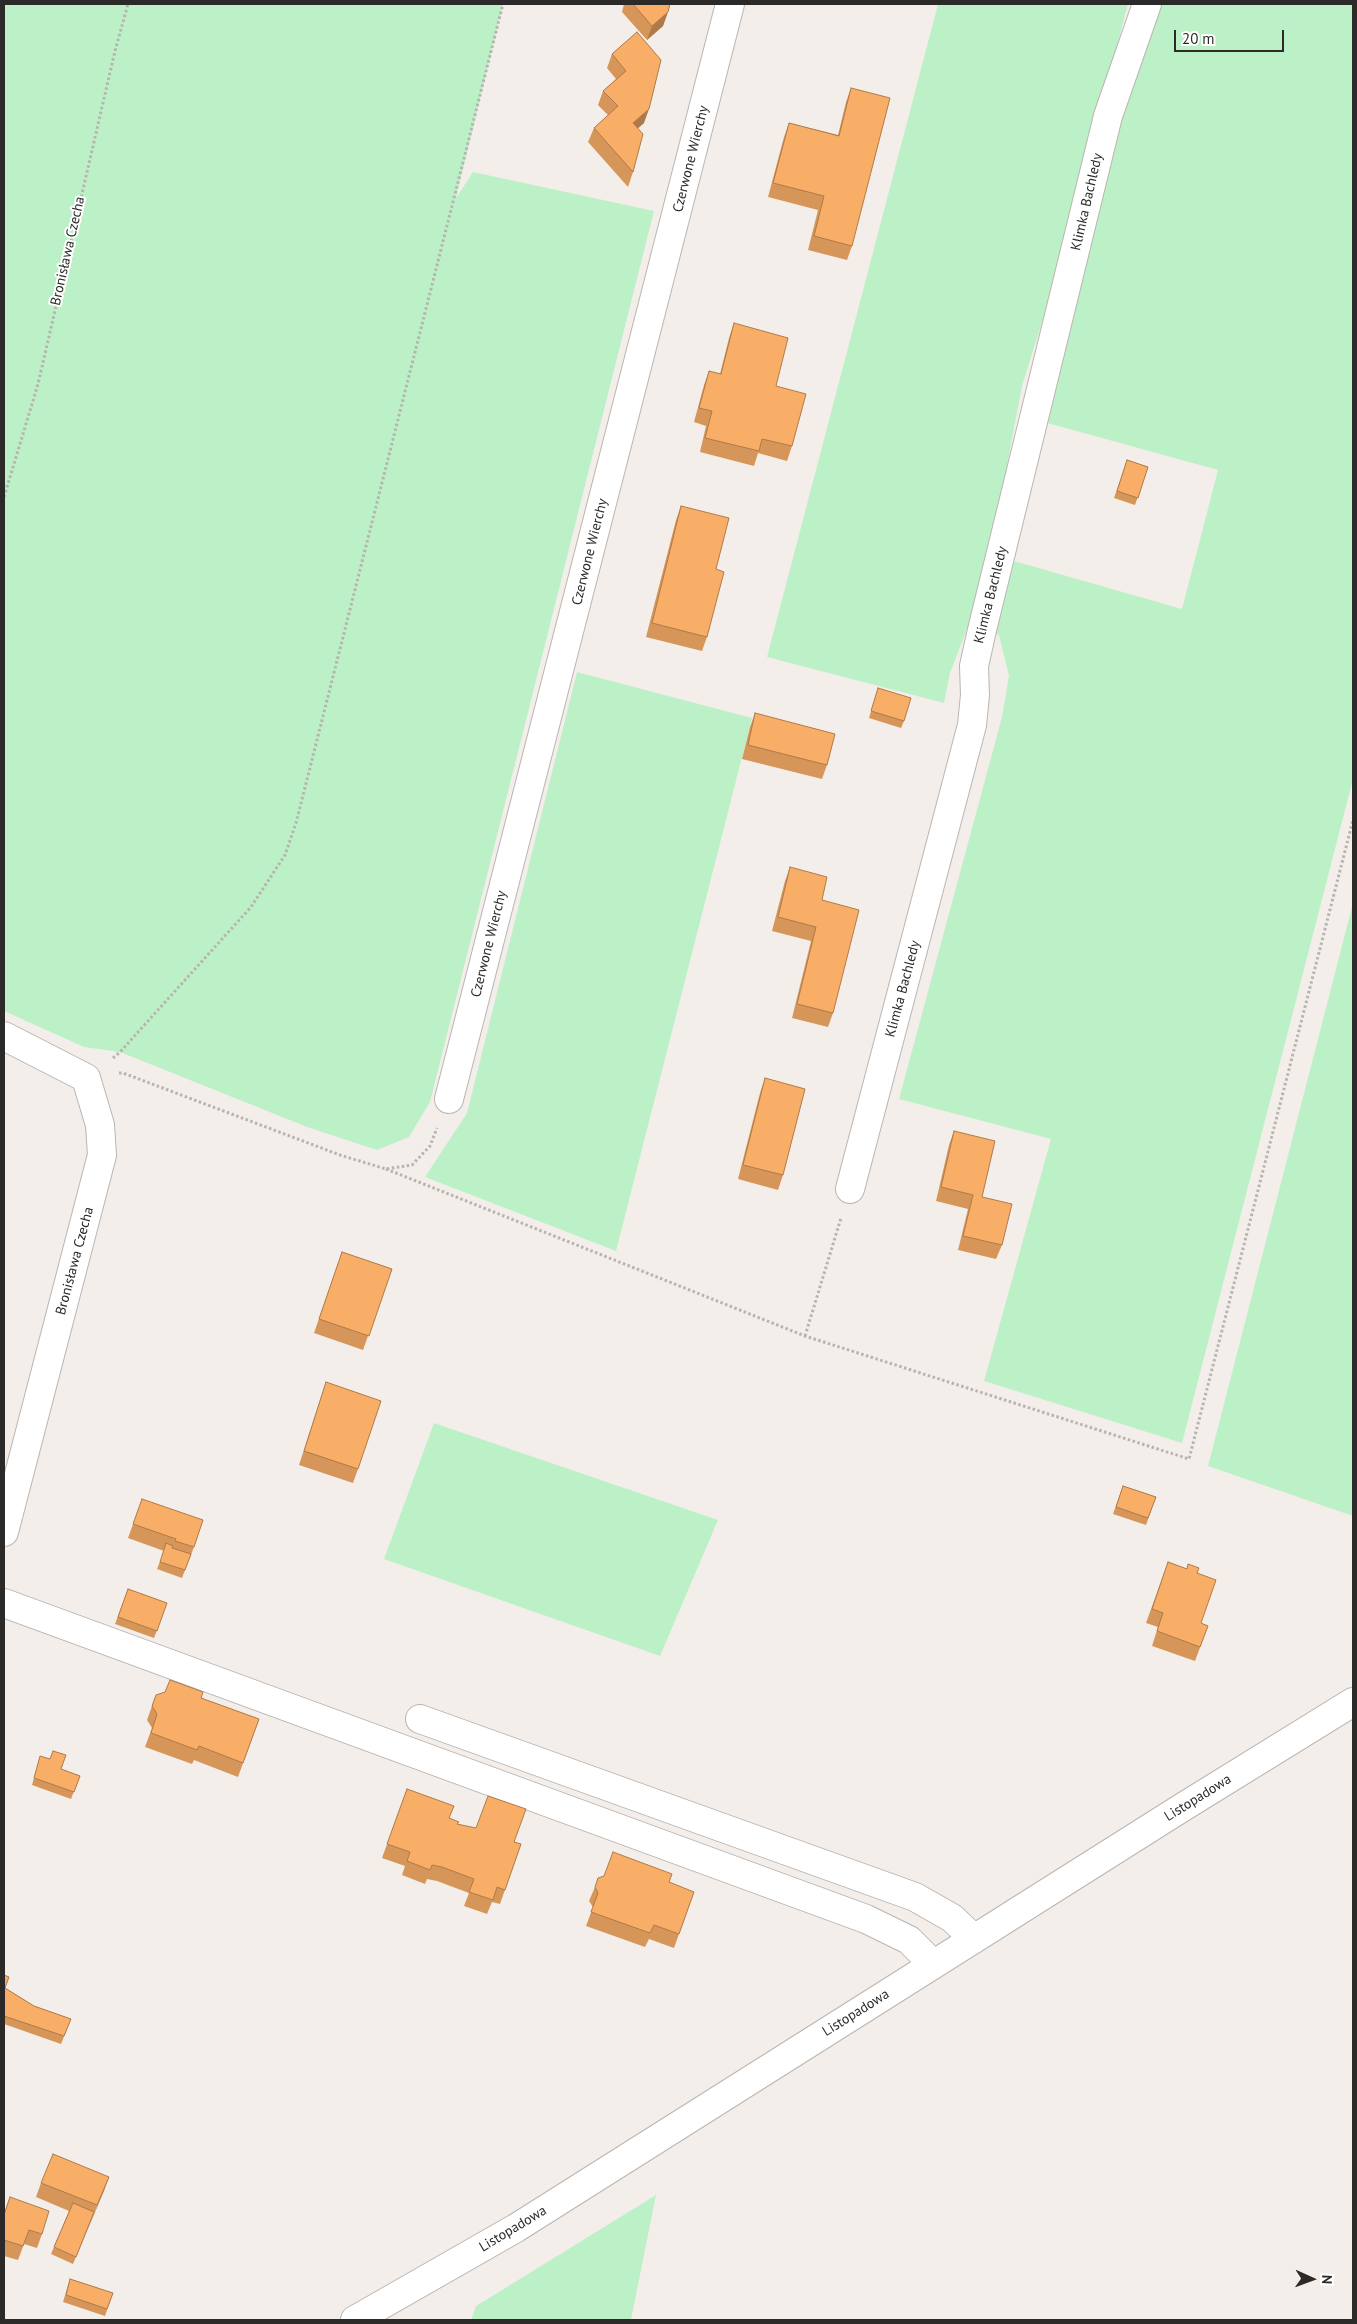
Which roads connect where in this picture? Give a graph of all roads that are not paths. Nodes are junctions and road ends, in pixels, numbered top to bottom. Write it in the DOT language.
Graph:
graph roads {
  1 [pos="730,4"];
  2 [pos="1147,4"];
  3 [pos="4,1036"];
  4 [pos="449,1099"];
  5 [pos="850,1189"];
  6 [pos="4,1532"];
  7 [pos="4,1603"];
  8 [pos="1353,1702"];
  9 [pos="420,1719"];
  10 [pos="974,1939"];
  11 [pos="933,1964"];
  12 [pos="355,2320"];
  1 -- 4 [label="street, Czerwone Wierchy"];
  2 -- 5 [label="street, Klimka Bachledy"];
  3 -- 6 [label="street, Bronisława Czecha"];
  7 -- 11 [label="street"];
  8 -- 10 [label="street, Listopadowa"];
  9 -- 10 [label="street"];
  10 -- 11 [label="street, Listopadowa"];
  11 -- 12 [label="street, Listopadowa"];
}
